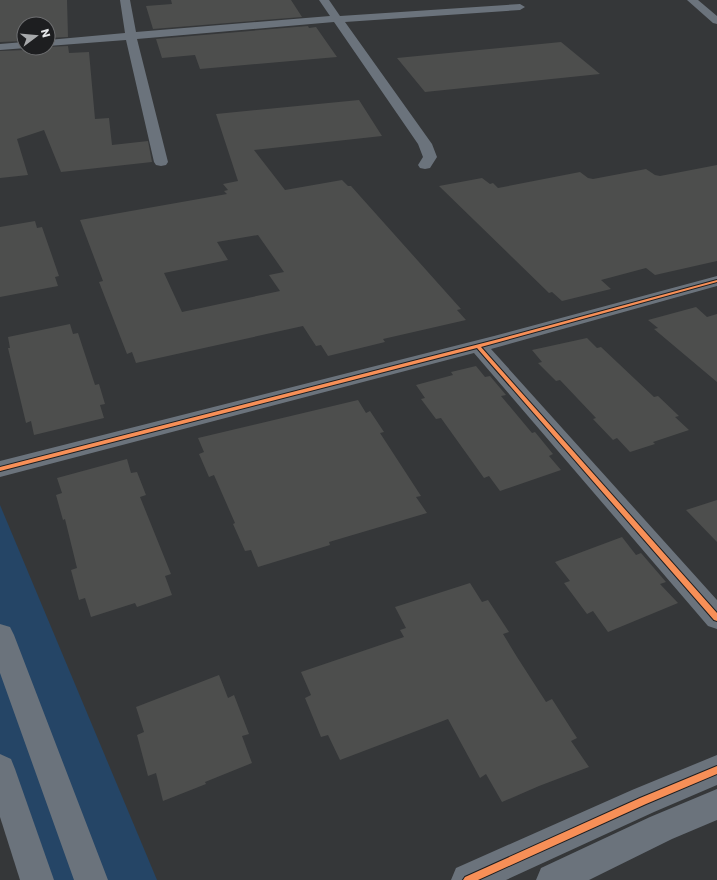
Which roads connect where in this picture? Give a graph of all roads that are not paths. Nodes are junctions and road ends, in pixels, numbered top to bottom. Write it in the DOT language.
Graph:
graph roads {
  1 [pos="125,0"];
  2 [pos="324,0"];
  3 [pos="692,0"];
  4 [pos="520,7"];
  5 [pos="714,18"];
  6 [pos="337,19"];
  7 [pos="131,37"];
  8 [pos="56,42"];
  9 [pos="16,46"];
  10 [pos="0,47"];
  11 [pos="161,162"];
  12 [pos="425,165"];
  13 [pos="717,281"];
  14 [pos="478,346"];
  15 [pos="0,469"];
  16 [pos="717,618"];
  17 [pos="0,636"];
  18 [pos="0,769"];
  19 [pos="717,770"];
  20 [pos="643,801"];
  21 [pos="717,804"];
  22 [pos="661,828"];
  23 [pos="37,880"];
  24 [pos="91,880"];
  25 [pos="468,880"];
  26 [pos="553,880"];
  1 -- 7 [label="street"];
  2 -- 6 [label="street"];
  3 -- 5 [label="street"];
  4 -- 6 [label="street"];
  6 -- 7 [label="street"];
  6 -- 12 [label="street"];
  7 -- 8 [label="street"];
  7 -- 11 [label="street"];
  9 -- 10 [label="street"];
  13 -- 14 [label="street"];
  14 -- 15 [label="street"];
  14 -- 16 [label="street"];
  17 -- 24 [label="street"];
  18 -- 23 [label="street"];
  19 -- 20 [label="street"];
  20 -- 22 [label="street"];
  20 -- 25 [label="street"];
  21 -- 22 [label="street"];
  22 -- 26 [label="street"];
}
